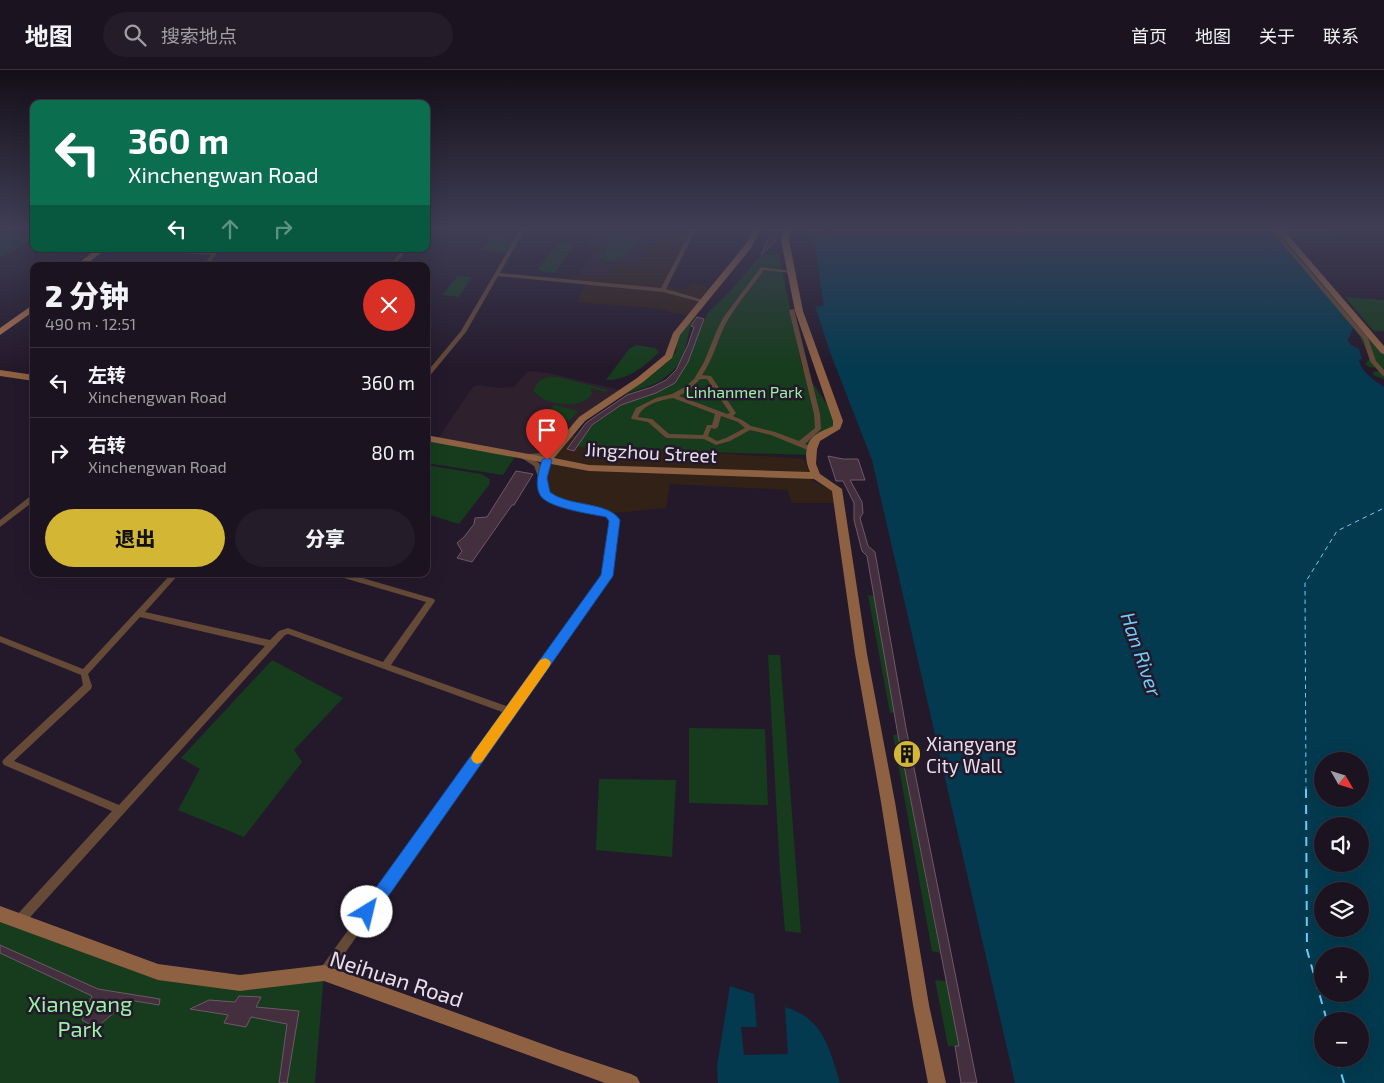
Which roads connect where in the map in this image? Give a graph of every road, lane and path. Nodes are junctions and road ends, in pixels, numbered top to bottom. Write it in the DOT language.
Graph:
graph roads {
  1 [pos="497,274"];
  2 [pos="500,274"];
  3 [pos="671,274"];
  4 [pos="725,274"];
  5 [pos="758,274"];
  6 [pos="791,274"];
  7 [pos="1311,274"];
  8 [pos="1318,274"];
  9 [pos="1324,274"];
  10 [pos="663,290"];
  11 [pos="704,301"];
  12 [pos="30,303"];
  13 [pos="30,309"];
  14 [pos="792,310"];
  15 [pos="0,326"];
  16 [pos="0,332"];
  17 [pos="1384,343"];
  18 [pos="1384,351"];
  19 [pos="430,372"];
  20 [pos="0,373"];
  21 [pos="1384,374"];
  22 [pos="30,377"];
  23 [pos="700,377"];
  24 [pos="674,396"];
  25 [pos="718,415"];
  26 [pos="728,417"];
  27 [pos="749,428"];
  28 [pos="705,437"];
  29 [pos="430,439"];
  30 [pos="806,447"];
  31 [pos="557,449"];
  32 [pos="522,456"];
  33 [pos="547,460"];
  34 [pos="816,476"];
  35 [pos="542,478"];
  36 [pos="30,500"];
  37 [pos="0,524"];
  38 [pos="172,577"];
  39 [pos="350,577"];
  40 [pos="138,614"];
  41 [pos="0,639"];
  42 [pos="271,644"];
  43 [pos="385,666"];
  44 [pos="84,672"];
  45 [pos="511,711"];
  46 [pos="120,810"];
  47 [pos="0,914"];
  48 [pos="18,922"];
  49 [pos="324,973"];
  50 [pos="631,1083"];
  51 [pos="937,1083"];
  1 -- 19 [label="street"];
  2 -- 10 [label="street"];
  3 -- 10 [label="street"];
  4 -- 11 [label="street"];
  5 -- 23 [label="street"];
  6 -- 30 [label="street"];
  7 -- 21 [label="street"];
  8 -- 18 [label="street"];
  9 -- 17 [label="street"];
  10 -- 11 [label="street"];
  11 -- 31 [label="street"];
  12 -- 15 [label="main road"];
  13 -- 16 [label="main road"];
  14 -- 30 [label="street"];
  20 -- 22 [label="street"];
  23 -- 24 [label="street"];
  23 -- 26 [label="street"];
  24 -- 25 [label="street"];
  24 -- 28 [label="street"];
  25 -- 26 [label="street"];
  25 -- 28 [label="street"];
  26 -- 27 [label="street"];
  27 -- 28 [label="street"];
  27 -- 30 [label="street"];
  29 -- 32 [label="street, Jingzhou Street"];
  30 -- 34 [label="street"];
  31 -- 32 [label="street"];
  31 -- 33 [label="street"];
  32 -- 33 [label="street, Jingzhou Street"];
  32 -- 35 [label="street"];
  33 -- 34 [label="street, Jingzhou Street"];
  33 -- 35 [label="street"];
  34 -- 51 [label="street"];
  35 -- 45 [label="street"];
  36 -- 37 [label="street"];
  38 -- 40 [label="street"];
  39 -- 43 [label="street"];
  40 -- 42 [label="street"];
  40 -- 44 [label="street"];
  41 -- 44 [label="street"];
  42 -- 43 [label="street"];
  42 -- 46 [label="street"];
  43 -- 45 [label="street"];
  44 -- 46 [label="street"];
  45 -- 49 [label="street"];
  46 -- 48 [label="street"];
  47 -- 48 [label="street, Neihuan Road"];
  48 -- 49 [label="street, Neihuan Road"];
  49 -- 50 [label="street, Neihuan Road"];
}
